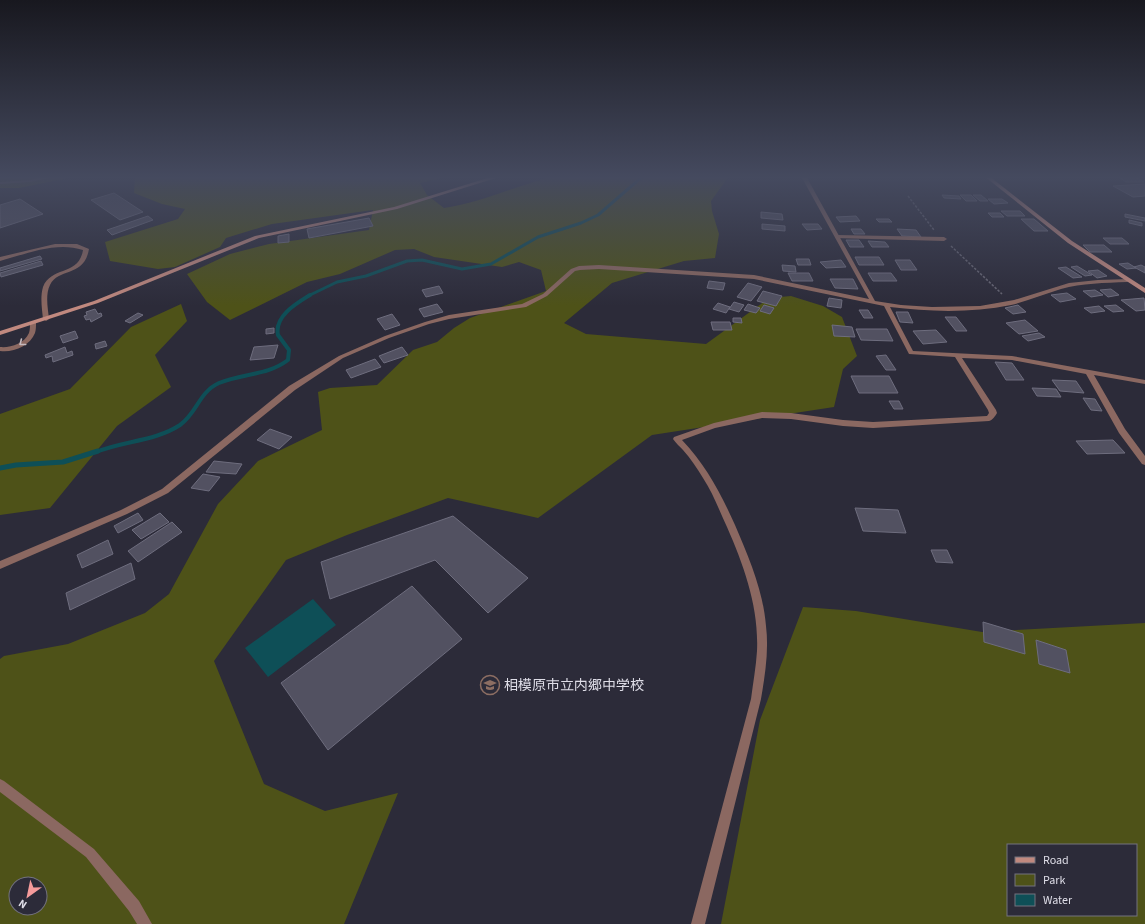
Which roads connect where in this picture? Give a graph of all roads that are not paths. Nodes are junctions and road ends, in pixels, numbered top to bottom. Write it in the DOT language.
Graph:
graph roads {
  1 [pos="341,219"];
  2 [pos="828,219"];
  3 [pos="1041,219"];
  4 [pos="838,237"];
  5 [pos="944,239"];
  6 [pos="0,259"];
  7 [pos="1127,280"];
  8 [pos="1145,291"];
  9 [pos="873,302"];
  10 [pos="886,305"];
  11 [pos="46,319"];
  12 [pos="33,323"];
  13 [pos="0,333"];
  14 [pos="0,349"];
  15 [pos="958,356"];
  16 [pos="1089,372"];
  17 [pos="1145,382"];
  18 [pos="1145,462"];
  19 [pos="0,565"];
  20 [pos="0,785"];
  21 [pos="145,924"];
  22 [pos="698,924"];
  1 -- 11 [label="street"];
  2 -- 4 [label="street"];
  3 -- 7 [label="street"];
  4 -- 5 [label="street"];
  4 -- 9 [label="street"];
  6 -- 11 [label="street"];
  7 -- 8 [label="street"];
  7 -- 10 [label="street"];
  9 -- 10 [label="street"];
  9 -- 19 [label="street"];
  10 -- 15 [label="street"];
  11 -- 12 [label="street"];
  12 -- 13 [label="street"];
  12 -- 14 [label="street, one-way"];
  15 -- 16 [label="street"];
  15 -- 22 [label="street"];
  16 -- 17 [label="street"];
  16 -- 18 [label="street"];
  20 -- 21 [label="street"];
}
